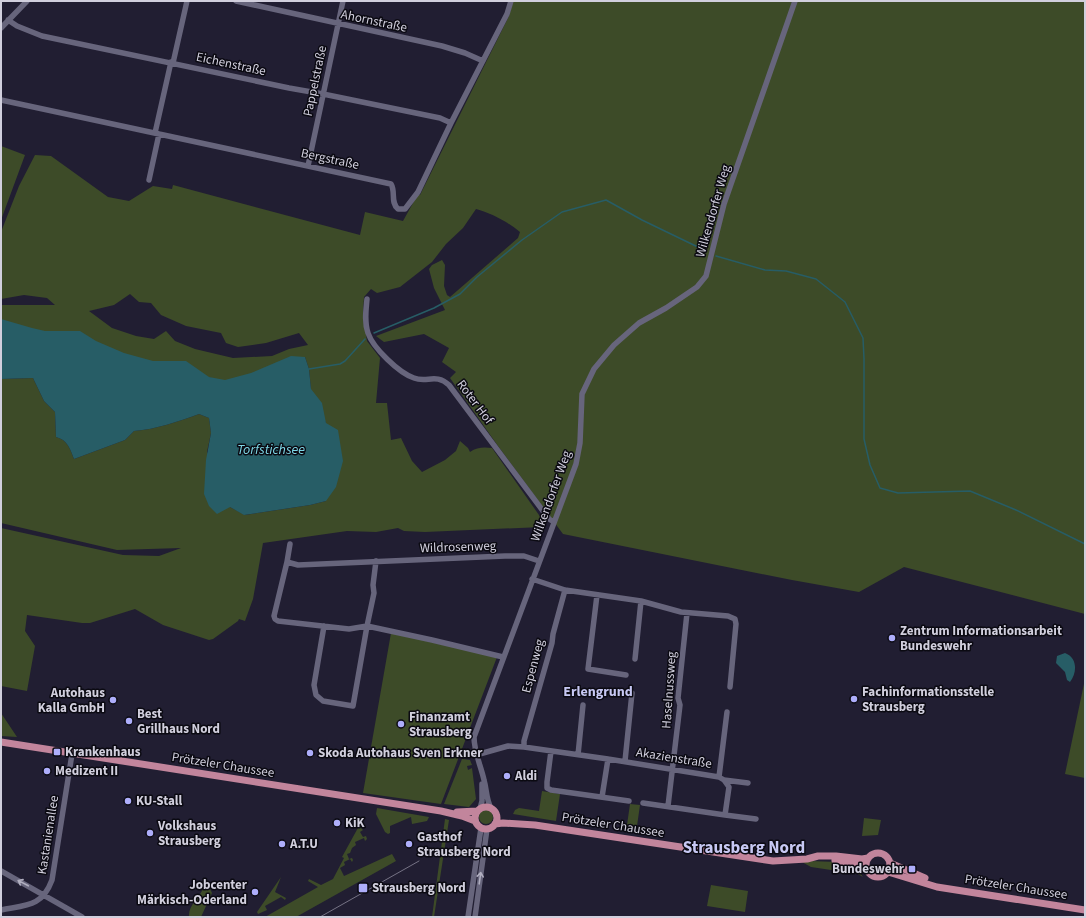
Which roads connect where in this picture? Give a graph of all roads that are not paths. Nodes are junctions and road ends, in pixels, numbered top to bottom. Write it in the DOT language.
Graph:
graph roads {
  1 [pos="27,1"];
  2 [pos="187,1"];
  3 [pos="236,1"];
  4 [pos="343,1"];
  5 [pos="511,1"];
  6 [pos="795,1"];
  7 [pos="8,20"];
  8 [pos="338,24"];
  9 [pos="1,28"];
  10 [pos="483,61"];
  11 [pos="172,62"];
  12 [pos="324,94"];
  13 [pos="1,100"];
  14 [pos="451,123"];
  15 [pos="157,133"];
  16 [pos="308,166"];
  17 [pos="150,180"];
  18 [pos="366,299"];
  19 [pos="554,522"];
  20 [pos="290,544"];
  21 [pos="376,561"];
  22 [pos="539,561"];
  23 [pos="286,562"];
  24 [pos="532,579"];
  25 [pos="565,590"];
  26 [pos="597,595"];
  27 [pos="641,601"];
  28 [pos="687,613"];
  29 [pos="324,626"];
  30 [pos="366,626"];
  31 [pos="503,657"];
  32 [pos="635,658"];
  33 [pos="626,675"];
  34 [pos="730,687"];
  35 [pos="632,693"];
  36 [pos="583,705"];
  37 [pos="727,712"];
  38 [pos="1,742"];
  39 [pos="524,747"];
  40 [pos="551,751"];
  41 [pos="72,754"];
  42 [pos="476,754"];
  43 [pos="578,755"];
  44 [pos="608,758"];
  45 [pos="625,761"];
  46 [pos="480,768"];
  47 [pos="673,768"];
  48 [pos="722,778"];
  49 [pos="748,783"];
  50 [pos="602,797"];
  51 [pos="629,801"];
  52 [pos="643,803"];
  53 [pos="668,806"];
  54 [pos="492,808"];
  55 [pos="478,810"];
  56 [pos="441,811"];
  57 [pos="496,815"];
  58 [pos="725,815"];
  59 [pos="756,819"];
  60 [pos="475,821"];
  61 [pos="495,824"];
  62 [pos="535,825"];
  63 [pos="484,828"];
  64 [pos="868,858"];
  65 [pos="807,859"];
  66 [pos="890,863"];
  67 [pos="866,868"];
  68 [pos="1,872"];
  69 [pos="888,872"];
  70 [pos="943,887"];
  71 [pos="44,895"];
  72 [pos="1,910"];
  73 [pos="1085,910"];
  74 [pos="82,917"];
  75 [pos="468,917"];
  76 [pos="475,917"];
  1 -- 7 [label="street"];
  2 -- 11 [label="street"];
  3 -- 8 [label="street, Ahornstraße"];
  4 -- 8 [label="street, Pappelstraße"];
  5 -- 10 [label="street, Bergstraße"];
  6 -- 19 [label="street, Wilkendorfer Weg"];
  7 -- 9 [label="street"];
  7 -- 11 [label="street, Eichenstraße"];
  8 -- 10 [label="street, Ahornstraße"];
  8 -- 12 [label="street, Pappelstraße"];
  10 -- 14 [label="street, Bergstraße"];
  11 -- 12 [label="street, Eichenstraße"];
  11 -- 15 [label="street"];
  12 -- 14 [label="street, Eichenstraße"];
  12 -- 16 [label="street, Pappelstraße"];
  13 -- 15 [label="street, Bergstraße"];
  14 -- 16 [label="street, Bergstraße"];
  15 -- 16 [label="street, Bergstraße"];
  15 -- 17 [label="street"];
  18 -- 19 [label="street, Roter Hof"];
  19 -- 22 [label="street, Wilkendorfer Weg"];
  20 -- 23 [label="street"];
  21 -- 22 [label="street, Wildrosenweg"];
  21 -- 23 [label="street, Wildrosenweg"];
  21 -- 30 [label="street"];
  22 -- 24 [label="street, Wilkendorfer Weg"];
  23 -- 29 [label="street"];
  24 -- 25 [label="street"];
  24 -- 31 [label="street, Wilkendorfer Weg"];
  25 -- 26 [label="street"];
  25 -- 39 [label="street, Espenweg"];
  26 -- 27 [label="street"];
  26 -- 33 [label="street"];
  27 -- 28 [label="street"];
  27 -- 32 [label="street"];
  28 -- 34 [label="street"];
  28 -- 47 [label="street, Haselnussweg"];
  29 -- 30 [label="street"];
  29 -- 30 [label="street"];
  30 -- 31 [label="street"];
  31 -- 42 [label="street, Wilkendorfer Weg"];
  35 -- 45 [label="street, Akazienstraße"];
  36 -- 43 [label="street"];
  37 -- 48 [label="street, Akazienstraße"];
  38 -- 41 [label="main road, Prötzeler Chaussee"];
  39 -- 40 [label="street, Akazienstraße"];
  39 -- 42 [label="street, Akazienstraße"];
  40 -- 43 [label="street, Akazienstraße"];
  40 -- 50 [label="street"];
  41 -- 56 [label="main road, Prötzeler Chaussee"];
  41 -- 71 [label="street, Kastanienallee"];
  42 -- 46 [label="street, Wilkendorfer Weg"];
  43 -- 44 [label="street, Akazienstraße"];
  44 -- 45 [label="street, Akazienstraße"];
  44 -- 50 [label="street"];
  45 -- 47 [label="street, Akazienstraße"];
  46 -- 54 [label="street, Wilkendorfer Weg"];
  46 -- 55 [label="street, Wilkendorfer Weg"];
  47 -- 48 [label="street, Akazienstraße"];
  47 -- 53 [label="street, Haselnussweg"];
  48 -- 49 [label="street, Akazienstraße"];
  48 -- 58 [label="street"];
  50 -- 51 [label="street"];
  52 -- 53 [label="street"];
  53 -- 58 [label="street"];
  54 -- 55 [label="main road, Prötzeler Chaussee"];
  54 -- 57 [label="main road"];
  55 -- 56 [label="main road, Prötzeler Chaussee"];
  55 -- 60 [label="main road"];
  56 -- 60 [label="main road, Prötzeler Chaussee"];
  57 -- 61 [label="main road"];
  57 -- 62 [label="main road, Prötzeler Chaussee"];
  58 -- 59 [label="street"];
  60 -- 63 [label="main road"];
  61 -- 62 [label="main road, Prötzeler Chaussee"];
  61 -- 63 [label="main road"];
  62 -- 65 [label="main road, Prötzeler Chaussee"];
  63 -- 75 [label="street"];
  76 -- 63 [label="street, one-way"];
  64 -- 65 [label="main road, Prötzeler Chaussee"];
  64 -- 66 [label="main road, Prötzeler Chaussee"];
  64 -- 67 [label="main road"];
  65 -- 67 [label="main road, Prötzeler Chaussee"];
  66 -- 69 [label="main road"];
  66 -- 70 [label="main road, Prötzeler Chaussee"];
  67 -- 69 [label="main road, Prötzeler Chaussee"];
  71 -- 68 [label="street, one-way"];
  69 -- 70 [label="main road, Prötzeler Chaussee"];
  70 -- 73 [label="main road, Prötzeler Chaussee"];
  71 -- 72 [label="street"];
  71 -- 74 [label="street"];
}
